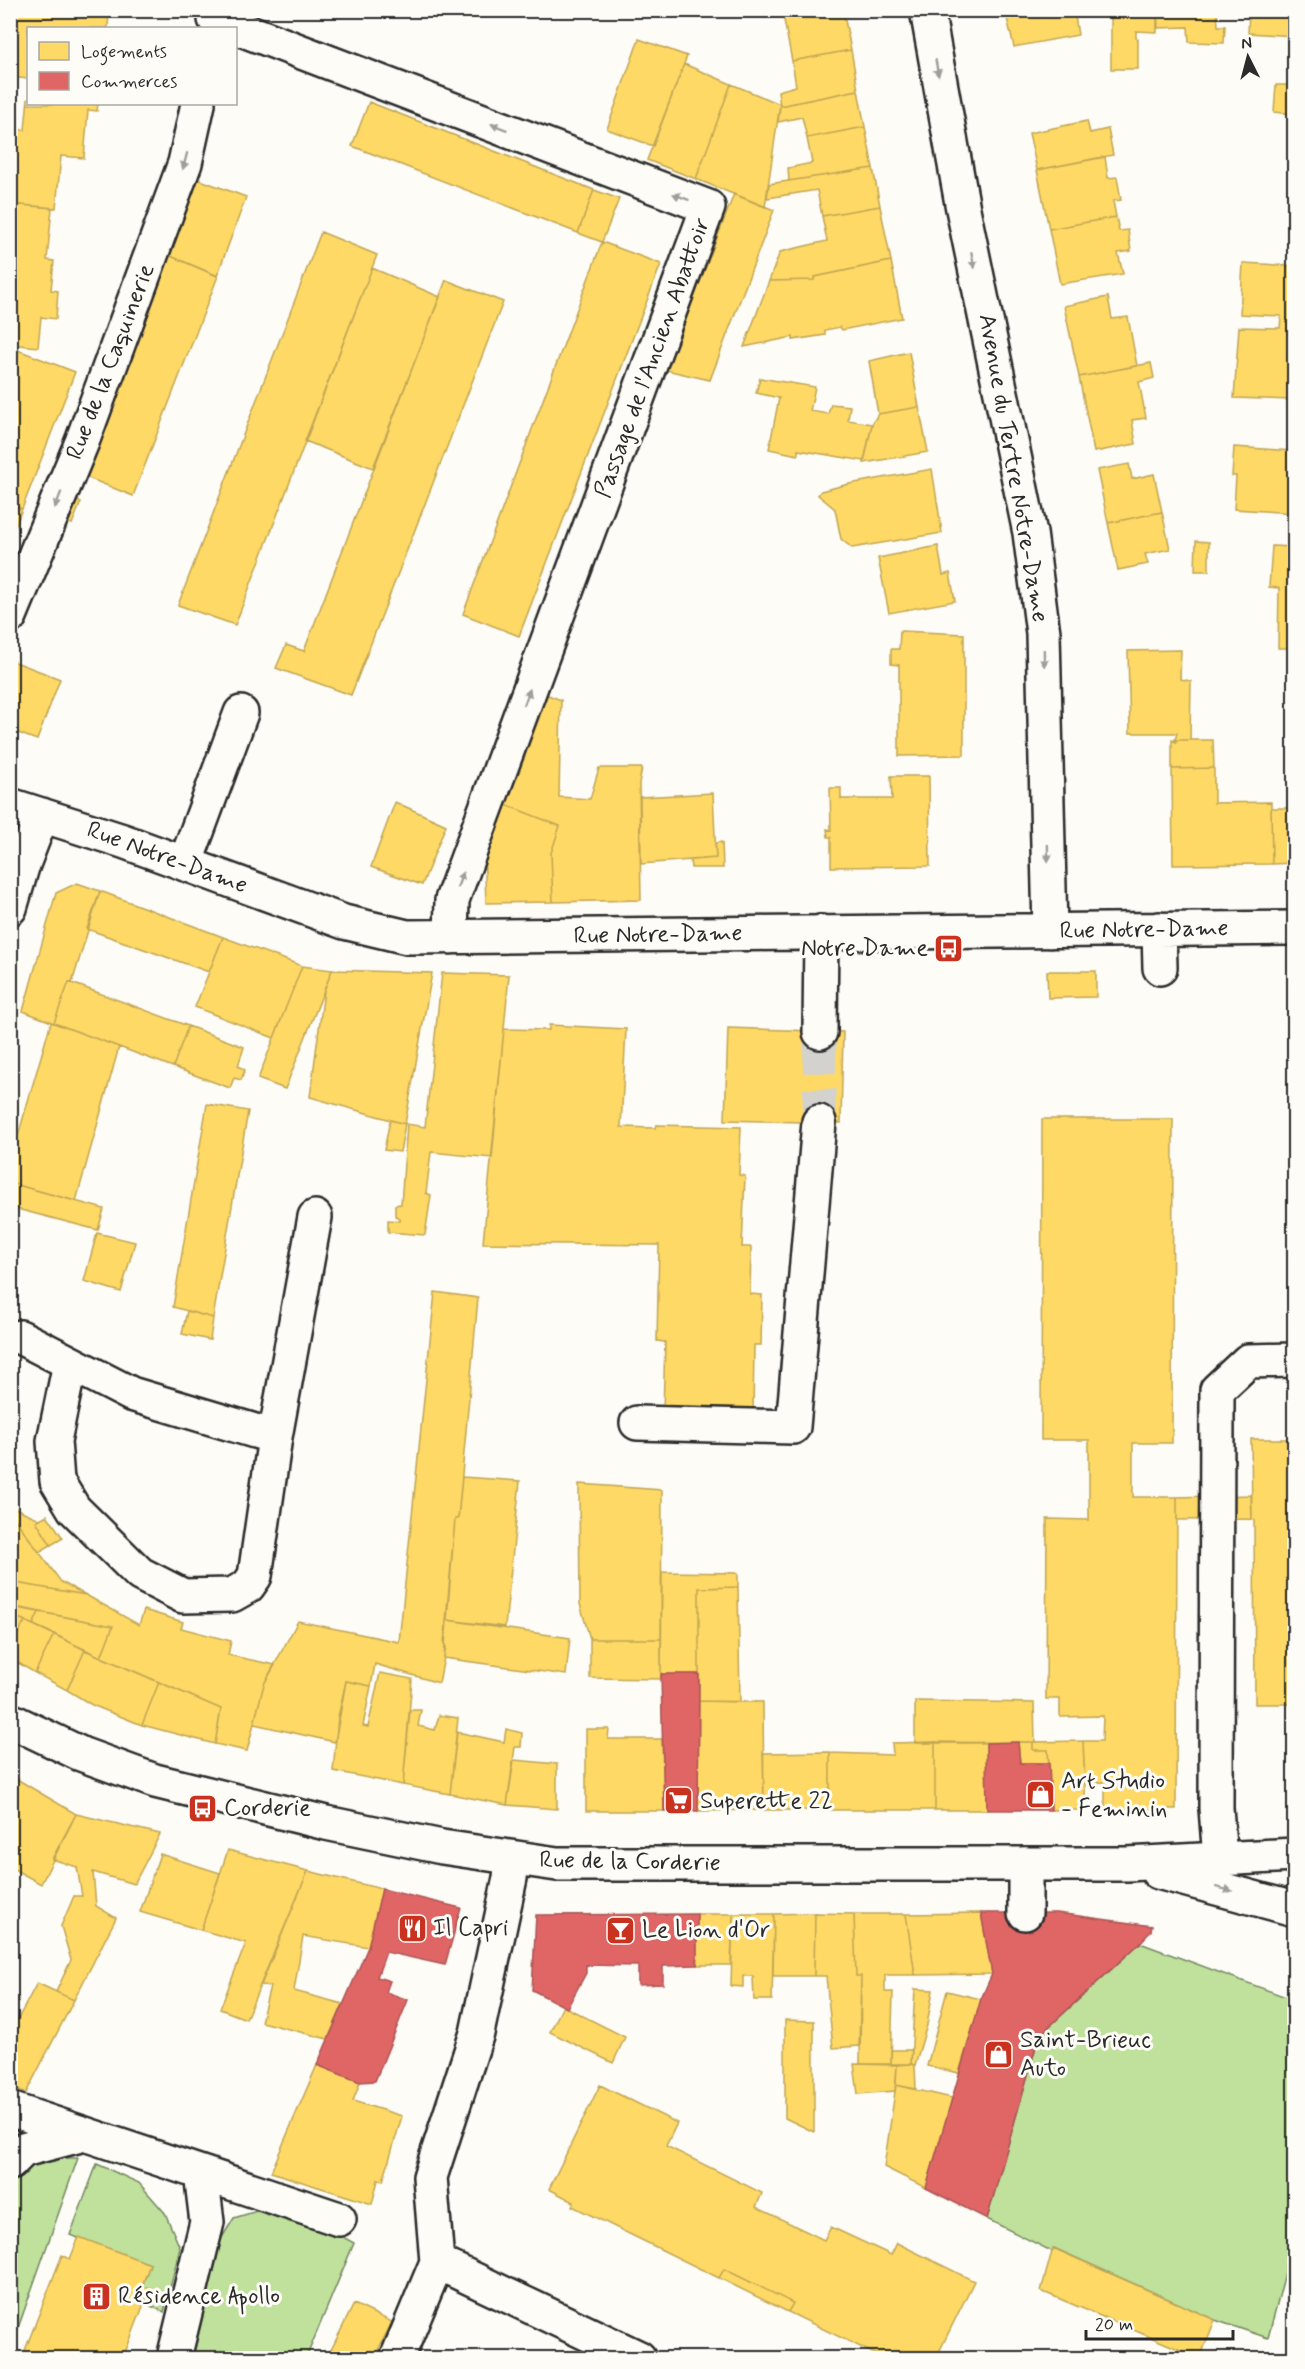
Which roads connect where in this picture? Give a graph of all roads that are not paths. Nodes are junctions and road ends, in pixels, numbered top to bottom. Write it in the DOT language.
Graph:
graph roads {
  1 [pos="927,10"];
  2 [pos="215,19"];
  3 [pos="236,27"];
  4 [pos="237,27"];
  5 [pos="198,105"];
  6 [pos="10,616"];
  7 [pos="241,713"];
  8 [pos="10,805"];
  9 [pos="42,814"];
  10 [pos="185,864"];
  11 [pos="10,908"];
  12 [pos="1294,928"];
  13 [pos="1159,929"];
  14 [pos="1050,931"];
  15 [pos="821,932"];
  16 [pos="451,938"];
  17 [pos="1161,968"];
  18 [pos="820,1032"];
  19 [pos="819,1122"];
  20 [pos="315,1216"];
  21 [pos="20,1337"];
  22 [pos="1294,1360"];
  23 [pos="70,1363"];
  24 [pos="637,1423"];
  25 [pos="275,1437"];
  26 [pos="10,1720"];
  27 [pos="1294,1855"];
  28 [pos="512,1858"];
  29 [pos="1220,1859"];
  30 [pos="1025,1864"];
  31 [pos="1127,1864"];
  32 [pos="1294,1909"];
  33 [pos="1025,1912"];
  34 [pos="10,2109"];
  35 [pos="84,2134"];
  36 [pos="10,2163"];
  37 [pos="201,2173"];
  38 [pos="339,2219"];
  39 [pos="438,2262"];
  40 [pos="174,2358"];
  41 [pos="397,2358"];
  42 [pos="639,2358"];
  1 -- 14 [label="street, Avenue du Tertre Notre-Dame, one-way"];
  3 -- 2 [label="street, Passage de l'Ancien Abattoir, one-way"];
  16 -- 4 [label="street, Passage de l'Ancien Abattoir, one-way"];
  5 -- 6 [label="street, Rue de la Caquinerie, one-way"];
  7 -- 10 [label="street"];
  8 -- 9 [label="street, Rue Notre-Dame"];
  9 -- 10 [label="street, Rue Notre-Dame"];
  9 -- 11 [label="street"];
  10 -- 16 [label="street, Rue Notre-Dame"];
  12 -- 13 [label="street, Rue Notre-Dame"];
  13 -- 14 [label="street, Rue Notre-Dame"];
  13 -- 17 [label="street"];
  14 -- 15 [label="street, Rue Notre-Dame"];
  15 -- 16 [label="street, Rue Notre-Dame"];
  15 -- 18 [label="street"];
  19 -- 24 [label="street"];
  20 -- 25 [label="street"];
  21 -- 23 [label="street"];
  22 -- 29 [label="street"];
  23 -- 25 [label="street"];
  23 -- 25 [label="street"];
  26 -- 28 [label="street, Rue de la Corderie"];
  27 -- 29 [label="street, Rue de la Corderie"];
  28 -- 30 [label="street, Rue de la Corderie"];
  28 -- 39 [label="street"];
  29 -- 31 [label="street, Rue de la Corderie"];
  30 -- 31 [label="street, Rue de la Corderie"];
  30 -- 33 [label="street"];
  31 -- 32 [label="street, Rue de la Corderie, one-way"];
  34 -- 35 [label="street"];
  35 -- 36 [label="street"];
  35 -- 37 [label="street"];
  37 -- 38 [label="street"];
  37 -- 40 [label="street"];
  39 -- 41 [label="street"];
  39 -- 42 [label="street"];
}
